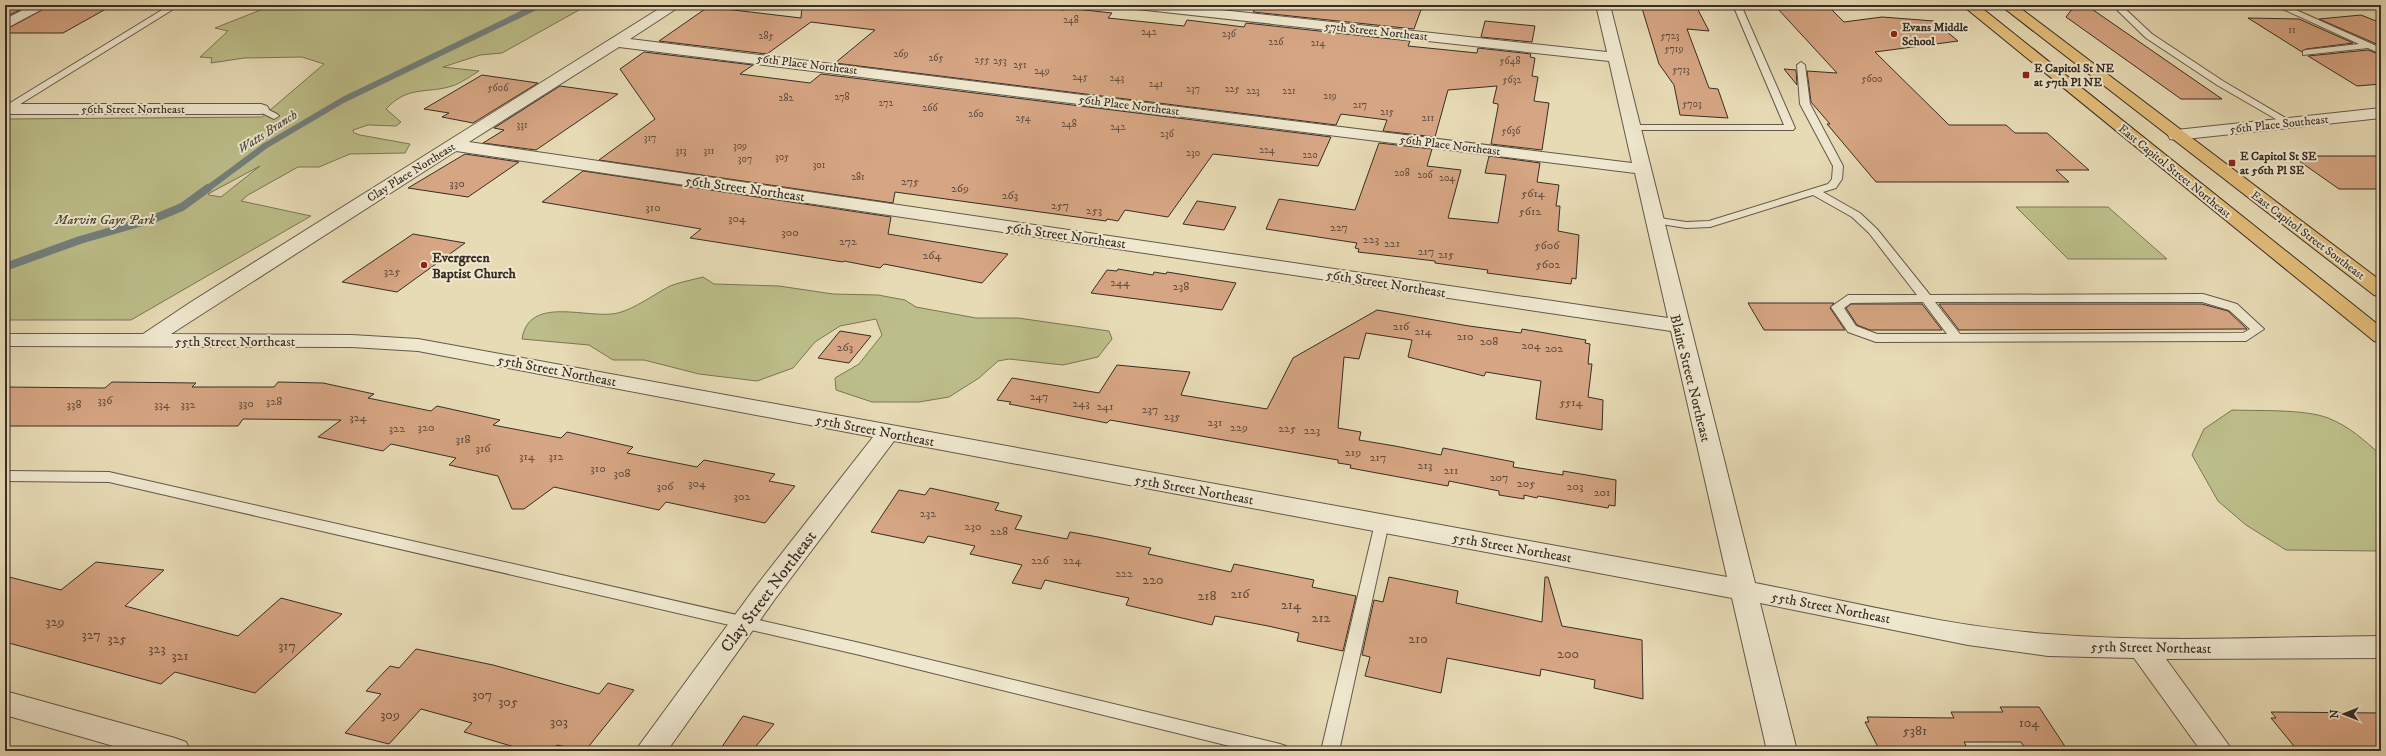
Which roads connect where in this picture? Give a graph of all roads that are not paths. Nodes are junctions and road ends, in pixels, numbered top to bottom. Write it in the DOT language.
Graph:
graph roads {
  1 [pos="42,5"];
  2 [pos="176,5"];
  3 [pos="675,5"];
  4 [pos="1137,5"];
  5 [pos="1603,5"];
  6 [pos="1737,5"];
  7 [pos="1969,5"];
  8 [pos="2007,5"];
  9 [pos="2116,5"];
  10 [pos="2278,5"];
  11 [pos="5,25"];
  12 [pos="616,42"];
  13 [pos="2369,46"];
  14 [pos="2381,51"];
  15 [pos="2306,53"];
  16 [pos="1616,57"];
  17 [pos="1801,65"];
  18 [pos="6,109"];
  19 [pos="267,112"];
  20 [pos="2381,113"];
  21 [pos="2289,123"];
  22 [pos="1632,128"];
  23 [pos="2176,135"];
  24 [pos="453,145"];
  25 [pos="1641,168"];
  26 [pos="1815,192"];
  27 [pos="1653,220"];
  28 [pos="2381,291"];
  29 [pos="1926,299"];
  30 [pos="1679,326"];
  31 [pos="2381,337"];
  32 [pos="1957,338"];
  33 [pos="148,340"];
  34 [pos="6,341"];
  35 [pos="888,433"];
  36 [pos="5,476"];
  37 [pos="1382,524"];
  38 [pos="1743,590"];
  39 [pos="744,624"];
  40 [pos="2381,647"];
  41 [pos="2142,648"];
  42 [pos="5,703"];
  43 [pos="175,751"];
  44 [pos="650,751"];
  45 [pos="1280,751"];
  46 [pos="1330,751"];
  47 [pos="1782,751"];
  48 [pos="2218,751"];
  1 -- 11 [label="street"];
  2 -- 18 [label="lane"];
  3 -- 12 [label="street, Clay Place Northeast"];
  4 -- 16 [label="street, 57th Street Northeast"];
  5 -- 16 [label="street, Blaine Street Northeast"];
  6 -- 22 [label="lane"];
  7 -- 31 [label="main road, East Capitol Street Northeast"];
  8 -- 23 [label="main road, East Capitol Street Southeast"];
  9 -- 21 [label="lane"];
  10 -- 13 [label="lane"];
  12 -- 24 [label="street, Clay Place Northeast"];
  12 -- 25 [label="street, 56th Place Northeast"];
  13 -- 14 [label="lane"];
  13 -- 15 [label="lane"];
  16 -- 22 [label="street, Blaine Street Northeast"];
  17 -- 26 [label="lane"];
  18 -- 19 [label="street, 56th Street Northeast"];
  20 -- 21 [label="street, 56th Place Southeast"];
  21 -- 23 [label="street, 56th Place Southeast"];
  22 -- 25 [label="street, Blaine Street Northeast"];
  23 -- 28 [label="main road, East Capitol Street Southeast"];
  24 -- 30 [label="street, 56th Street Northeast"];
  24 -- 33 [label="street, Clay Place Northeast"];
  25 -- 27 [label="street, Blaine Street Northeast"];
  26 -- 27 [label="lane"];
  26 -- 29 [label="lane"];
  27 -- 30 [label="street, Blaine Street Northeast"];
  29 -- 32 [label="lane"];
  29 -- 32 [label="lane"];
  29 -- 32 [label="lane"];
  30 -- 38 [label="street, Blaine Street Northeast"];
  33 -- 34 [label="street, 55th Street Northeast"];
  33 -- 35 [label="street, 55th Street Northeast"];
  35 -- 37 [label="street, 55th Street Northeast"];
  35 -- 39 [label="street, Clay Street Northeast"];
  36 -- 39 [label="lane"];
  37 -- 38 [label="street, 55th Street Northeast"];
  37 -- 46 [label="lane"];
  38 -- 41 [label="street, 55th Street Northeast"];
  38 -- 47 [label="street, Blaine Street Northeast"];
  39 -- 44 [label="street, Clay Street Northeast"];
  39 -- 45 [label="lane"];
  40 -- 41 [label="street, 55th Street Northeast"];
  41 -- 48 [label="street"];
  42 -- 43 [label="street"];
}
